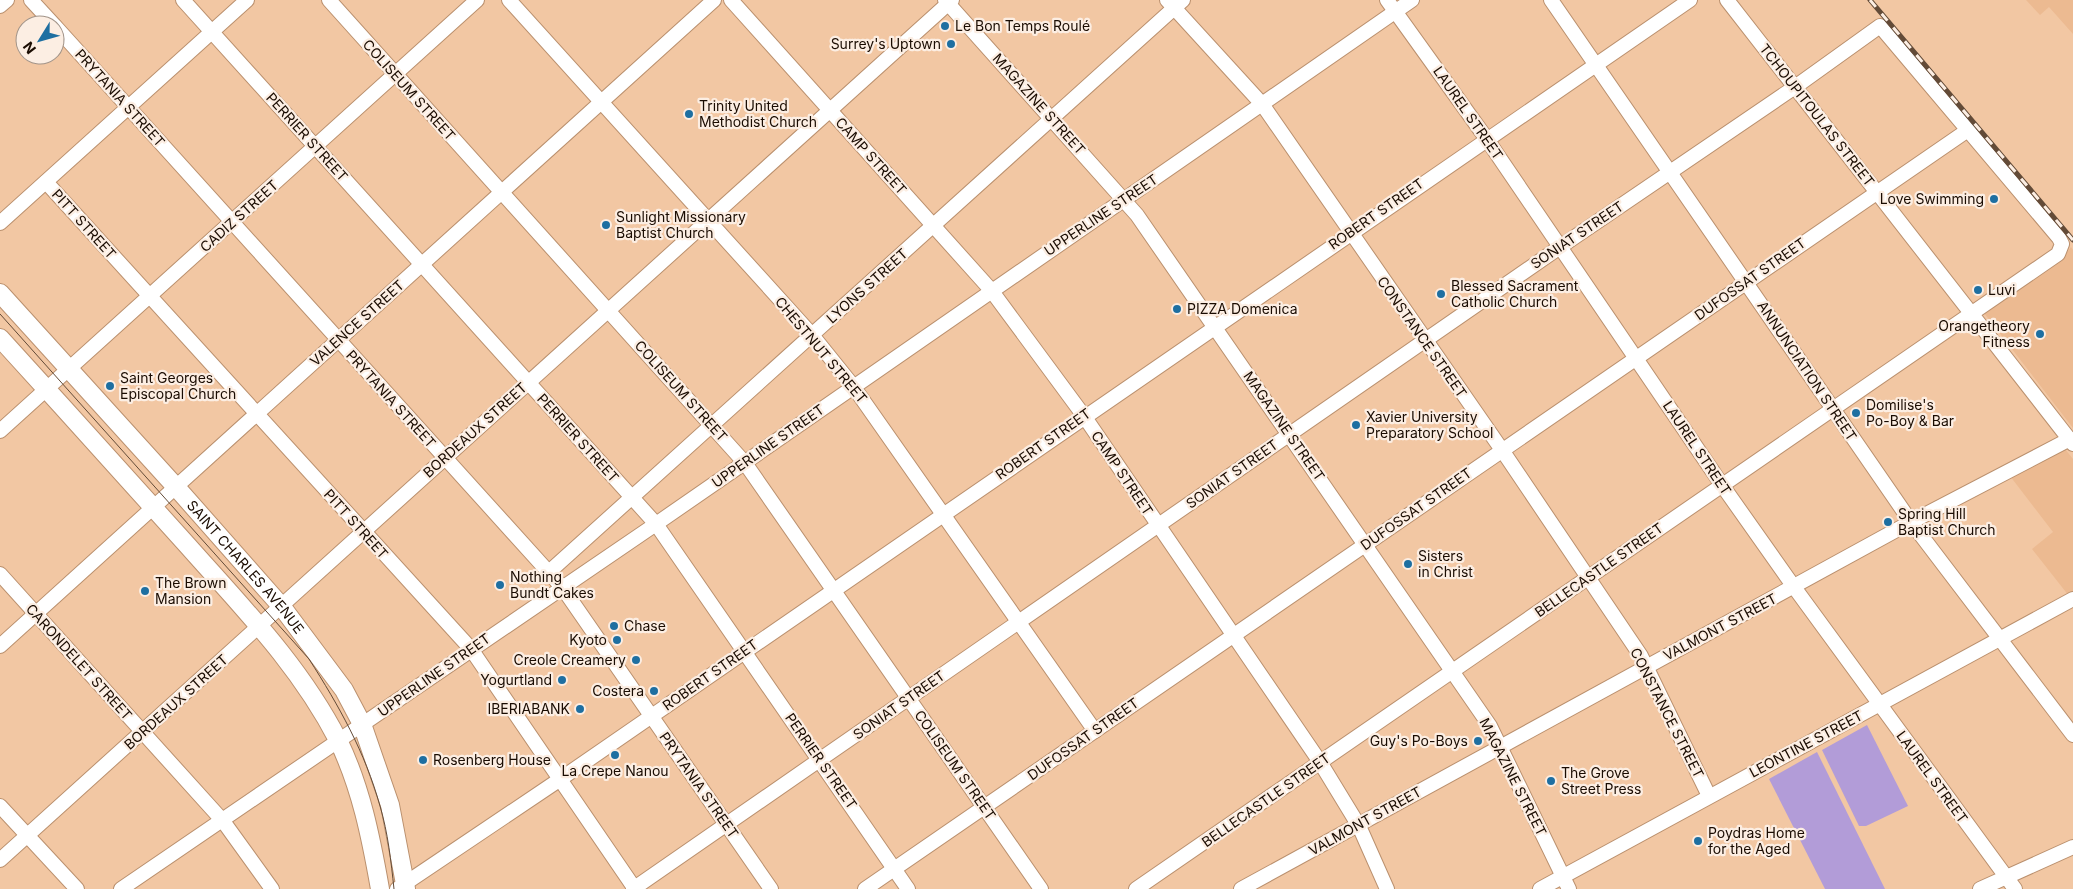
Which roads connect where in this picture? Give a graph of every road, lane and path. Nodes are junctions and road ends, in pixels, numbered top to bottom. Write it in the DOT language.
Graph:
graph roads {
  1 [pos="7,0"];
  2 [pos="32,0"];
  3 [pos="183,0"];
  4 [pos="247,0"];
  5 [pos="328,0"];
  6 [pos="477,0"];
  7 [pos="509,0"];
  8 [pos="714,0"];
  9 [pos="732,0"];
  10 [pos="1387,0"];
  11 [pos="1412,0"];
  12 [pos="1551,0"];
  13 [pos="1690,0"];
  14 [pos="1727,0"];
  15 [pos="948,1"];
  16 [pos="1175,3"];
  17 [pos="0,6"];
  18 [pos="1397,11"];
  19 [pos="45,15"];
  20 [pos="212,32"];
  21 [pos="65,38"];
  22 [pos="1595,65"];
  23 [pos="395,74"];
  24 [pos="1796,87"];
  25 [pos="601,102"];
  26 [pos="1262,104"];
  27 [pos="128,107"];
  28 [pos="830,109"];
  29 [pos="1052,118"];
  30 [pos="1968,130"];
  31 [pos="1486,138"];
  32 [pos="315,147"];
  33 [pos="1670,172"];
  34 [pos="46,182"];
  35 [pos="502,192"];
  36 [pos="1878,192"];
  37 [pos="1125,200"];
  38 [pos="707,220"];
  39 [pos="232,222"];
  40 [pos="0,223"];
  41 [pos="934,225"];
  42 [pos="1349,233"];
  43 [pos="1560,247"];
  44 [pos="422,265"];
  45 [pos="1746,281"];
  46 [pos="991,290"];
  47 [pos="0,293"];
  48 [pos="149,296"];
  49 [pos="608,310"];
  50 [pos="1972,314"];
  51 [pos="1214,326"];
  52 [pos="812,335"];
  53 [pos="0,338"];
  54 [pos="338,340"];
  55 [pos="1425,340"];
  56 [pos="1636,358"];
  57 [pos="69,369"];
  58 [pos="528,382"];
  59 [pos="853,386"];
  60 [pos="47,389"];
  61 [pos="1833,409"];
  62 [pos="256,414"];
  63 [pos="1084,416"];
  64 [pos="712,425"];
  65 [pos="0,431"];
  66 [pos="1289,434"];
  67 [pos="2071,441"];
  68 [pos="1502,450"];
  69 [pos="444,458"];
  70 [pos="745,463"];
  71 [pos="1722,485"];
  72 [pos="176,487"];
  73 [pos="631,497"];
  74 [pos="153,507"];
  75 [pos="943,514"];
  76 [pos="1911,522"];
  77 [pos="656,524"];
  78 [pos="1157,526"];
  79 [pos="363,532"];
  80 [pos="1366,544"];
  81 [pos="549,572"];
  82 [pos="0,574"];
  83 [pos="1588,577"];
  84 [pos="562,587"];
  85 [pos="1794,587"];
  86 [pos="833,589"];
  87 [pos="2073,599"];
  88 [pos="282,607"];
  89 [pos="36,614"];
  90 [pos="1018,621"];
  91 [pos="260,626"];
  92 [pos="1233,635"];
  93 [pos="1998,639"];
  94 [pos="0,646"];
  95 [pos="471,649"];
  96 [pos="744,651"];
  97 [pos="1647,667"];
  98 [pos="1453,670"];
  99 [pos="908,698"];
  100 [pos="1879,705"];
  101 [pos="652,715"];
  102 [pos="362,724"];
  103 [pos="1095,730"];
  104 [pos="142,732"];
  105 [pos="2073,735"];
  106 [pos="338,741"];
  107 [pos="1500,746"];
  108 [pos="820,759"];
  109 [pos="1320,762"];
  110 [pos="559,780"];
  111 [pos="1709,796"];
  112 [pos="0,806"];
  113 [pos="984,807"];
  114 [pos="224,821"];
  115 [pos="727,825"];
  116 [pos="1359,826"];
  117 [pos="27,836"];
  118 [pos="2073,847"];
  119 [pos="0,860"];
  120 [pos="894,869"];
  121 [pos="2006,877"];
  122 [pos="1566,883"];
  123 [pos="403,887"];
  124 [pos="77,889"];
  125 [pos="121,889"];
  126 [pos="272,889"];
  127 [pos="380,889"];
  128 [pos="634,889"];
  129 [pos="771,889"];
  130 [pos="865,889"];
  131 [pos="908,889"];
  132 [pos="1041,889"];
  133 [pos="1136,889"];
  134 [pos="1241,889"];
  135 [pos="1387,889"];
  136 [pos="1540,889"];
  137 [pos="1980,889"];
  138 [pos="2015,889"];
  1 -- 17 [label="street"];
  2 -- 19 [label="street, PRYTANIA STREET"];
  3 -- 20 [label="street, PERRIER STREET"];
  4 -- 20 [label="street"];
  5 -- 23 [label="street, COLISEUM STREET"];
  6 -- 23 [label="street, CADIZ STREET"];
  7 -- 25 [label="street, CHESTNUT STREET"];
  8 -- 25 [label="street, VALENCE STREET"];
  9 -- 28 [label="street, CAMP STREET"];
  10 -- 18 [label="street, LAUREL STREET"];
  11 -- 18 [label="street, UPPERLINE STREET"];
  12 -- 22 [label="street, ANNUNCIATION STREET"];
  13 -- 22 [label="street, ROBERT STREET"];
  14 -- 24 [label="street, TCHOUPITOULAS STREET"];
  15 -- 28 [label="street, BORDEAUX STREET"];
  15 -- 29 [label="street, MAGAZINE STREET"];
  16 -- 26 [label="street, CONSTANCE STREET"];
  16 -- 29 [label="street, LYONS STREET"];
  18 -- 26 [label="street, UPPERLINE STREET"];
  18 -- 31 [label="street, LAUREL STREET"];
  20 -- 27 [label="street"];
  20 -- 32 [label="street, PERRIER STREET"];
  21 -- 27 [label="street, PRYTANIA STREET"];
  22 -- 31 [label="street, ROBERT STREET"];
  22 -- 33 [label="street, ANNUNCIATION STREET"];
  23 -- 32 [label="street, CADIZ STREET"];
  23 -- 35 [label="street, COLISEUM STREET"];
  24 -- 30 [label="street, SONIAT STREET"];
  24 -- 33 [label="street, SONIAT STREET"];
  24 -- 36 [label="street, TCHOUPITOULAS STREET"];
  25 -- 35 [label="street, VALENCE STREET"];
  25 -- 38 [label="street, CHESTNUT STREET"];
  26 -- 37 [label="street, UPPERLINE STREET"];
  26 -- 42 [label="street, CONSTANCE STREET"];
  27 -- 34 [label="street"];
  27 -- 39 [label="street, PRYTANIA STREET"];
  28 -- 38 [label="street, BORDEAUX STREET"];
  28 -- 41 [label="street, CAMP STREET"];
  29 -- 37 [label="street, MAGAZINE STREET"];
  29 -- 41 [label="street, LYONS STREET"];
  30 -- 36 [label="street, DUFOSSAT STREET"];
  30 -- 50 [label="street, BELLECASTLE STREET"];
  31 -- 42 [label="street, ROBERT STREET"];
  31 -- 43 [label="street, LAUREL STREET"];
  32 -- 39 [label="street, CADIZ STREET"];
  32 -- 44 [label="street, PERRIER STREET"];
  33 -- 43 [label="street, SONIAT STREET"];
  33 -- 45 [label="street, ANNUNCIATION STREET"];
  34 -- 40 [label="street"];
  34 -- 48 [label="street, PITT STREET"];
  35 -- 44 [label="street, VALENCE STREET"];
  35 -- 49 [label="street, COLISEUM STREET"];
  36 -- 45 [label="street, DUFOSSAT STREET"];
  36 -- 50 [label="street, TCHOUPITOULAS STREET"];
  37 -- 46 [label="street, UPPERLINE STREET"];
  37 -- 51 [label="street, MAGAZINE STREET"];
  38 -- 49 [label="street, BORDEAUX STREET"];
  38 -- 52 [label="street, CHESTNUT STREET"];
  39 -- 48 [label="street, CADIZ STREET"];
  39 -- 54 [label="street, PRYTANIA STREET"];
  41 -- 46 [label="street, CAMP STREET"];
  41 -- 52 [label="street, LYONS STREET"];
  42 -- 51 [label="street, ROBERT STREET"];
  42 -- 55 [label="street, CONSTANCE STREET"];
  43 -- 55 [label="street, SONIAT STREET"];
  43 -- 56 [label="street, LAUREL STREET"];
  44 -- 54 [label="street, VALENCE STREET"];
  44 -- 58 [label="street, PERRIER STREET"];
  45 -- 56 [label="street, DUFOSSAT STREET"];
  45 -- 61 [label="street, ANNUNCIATION STREET"];
  46 -- 59 [label="street, UPPERLINE STREET"];
  46 -- 63 [label="street, CAMP STREET"];
  47 -- 57 [label="main road, SAINT CHARLES AVENUE"];
  48 -- 57 [label="street, CADIZ STREET"];
  48 -- 62 [label="street, PITT STREET"];
  49 -- 58 [label="street, BORDEAUX STREET"];
  49 -- 64 [label="street, COLISEUM STREET"];
  50 -- 61 [label="street, BELLECASTLE STREET"];
  50 -- 67 [label="street, TCHOUPITOULAS STREET"];
  51 -- 63 [label="street, ROBERT STREET"];
  51 -- 66 [label="street, MAGAZINE STREET"];
  52 -- 59 [label="street, CHESTNUT STREET"];
  52 -- 64 [label="street, LYONS STREET"];
  53 -- 60 [label="main road, SAINT CHARLES AVENUE"];
  54 -- 62 [label="street, VALENCE STREET"];
  54 -- 69 [label="street, PRYTANIA STREET"];
  55 -- 66 [label="street, SONIAT STREET"];
  55 -- 68 [label="street, CONSTANCE STREET"];
  56 -- 68 [label="street, DUFOSSAT STREET"];
  56 -- 71 [label="street, LAUREL STREET"];
  57 -- 60 [label="street, CADIZ STREET"];
  57 -- 72 [label="main road, SAINT CHARLES AVENUE"];
  58 -- 69 [label="street, BORDEAUX STREET"];
  58 -- 73 [label="street, PERRIER STREET"];
  59 -- 70 [label="street, UPPERLINE STREET"];
  59 -- 75 [label="street, CHESTNUT STREET"];
  60 -- 65 [label="street, CADIZ STREET"];
  60 -- 74 [label="main road, SAINT CHARLES AVENUE"];
  61 -- 71 [label="street, BELLECASTLE STREET"];
  61 -- 76 [label="street, ANNUNCIATION STREET"];
  62 -- 72 [label="street, VALENCE STREET"];
  62 -- 79 [label="street, PITT STREET"];
  63 -- 75 [label="street, ROBERT STREET"];
  63 -- 78 [label="street, CAMP STREET"];
  64 -- 70 [label="street, COLISEUM STREET"];
  64 -- 73 [label="street, LYONS STREET"];
  66 -- 78 [label="street, SONIAT STREET"];
  66 -- 80 [label="street, MAGAZINE STREET"];
  67 -- 76 [label="street, VALMONT STREET"];
  68 -- 80 [label="street, DUFOSSAT STREET"];
  68 -- 83 [label="street, CONSTANCE STREET"];
  69 -- 79 [label="street, BORDEAUX STREET"];
  69 -- 81 [label="street, PRYTANIA STREET"];
  70 -- 77 [label="street, UPPERLINE STREET"];
  70 -- 86 [label="street, COLISEUM STREET"];
  71 -- 83 [label="street, BELLECASTLE STREET"];
  71 -- 85 [label="street, LAUREL STREET"];
  72 -- 74 [label="street, VALENCE STREET"];
  72 -- 88 [label="main road, SAINT CHARLES AVENUE"];
  73 -- 77 [label="street, PERRIER STREET"];
  73 -- 81 [label="street, LYONS STREET"];
  74 -- 89 [label="street, VALENCE STREET"];
  74 -- 91 [label="main road, SAINT CHARLES AVENUE"];
  75 -- 86 [label="street, ROBERT STREET"];
  75 -- 90 [label="street, CHESTNUT STREET"];
  76 -- 85 [label="street, VALMONT STREET"];
  76 -- 93 [label="street, ANNUNCIATION STREET"];
  77 -- 84 [label="street, UPPERLINE STREET"];
  77 -- 96 [label="street, PERRIER STREET"];
  78 -- 90 [label="street, SONIAT STREET"];
  78 -- 92 [label="street, CAMP STREET"];
  79 -- 88 [label="street, BORDEAUX STREET"];
  79 -- 95 [label="street, PITT STREET"];
  80 -- 92 [label="street, DUFOSSAT STREET"];
  80 -- 98 [label="street, MAGAZINE STREET"];
  81 -- 84 [label="street, PRYTANIA STREET"];
  82 -- 89 [label="street, CARONDELET STREET"];
  83 -- 97 [label="street, CONSTANCE STREET"];
  83 -- 98 [label="street, BELLECASTLE STREET"];
  84 -- 95 [label="street, UPPERLINE STREET"];
  84 -- 101 [label="street, PRYTANIA STREET"];
  85 -- 97 [label="street, VALMONT STREET"];
  85 -- 100 [label="street, LAUREL STREET"];
  86 -- 96 [label="street, ROBERT STREET"];
  86 -- 99 [label="street, COLISEUM STREET"];
  87 -- 93 [label="street, LEONTINE STREET"];
  88 -- 91 [label="street, BORDEAUX STREET"];
  88 -- 102 [label="main road, SAINT CHARLES AVENUE"];
  89 -- 94 [label="street, VALENCE STREET"];
  89 -- 104 [label="street, CARONDELET STREET"];
  90 -- 99 [label="street, SONIAT STREET"];
  90 -- 103 [label="street, CHESTNUT STREET"];
  91 -- 104 [label="street, BORDEAUX STREET"];
  91 -- 106 [label="main road, SAINT CHARLES AVENUE"];
  92 -- 103 [label="street, DUFOSSAT STREET"];
  92 -- 109 [label="street, CAMP STREET"];
  93 -- 100 [label="street, LEONTINE STREET"];
  93 -- 105 [label="street, ANNUNCIATION STREET"];
  95 -- 102 [label="street, UPPERLINE STREET"];
  95 -- 110 [label="street, PITT STREET"];
  96 -- 101 [label="street, ROBERT STREET"];
  96 -- 108 [label="street, PERRIER STREET"];
  97 -- 107 [label="street, VALMONT STREET"];
  97 -- 111 [label="street, CONSTANCE STREET"];
  98 -- 107 [label="street, MAGAZINE STREET"];
  98 -- 109 [label="street, BELLECASTLE STREET"];
  99 -- 108 [label="street, SONIAT STREET"];
  99 -- 113 [label="street, COLISEUM STREET"];
  100 -- 111 [label="street, LEONTINE STREET"];
  100 -- 121 [label="street, LAUREL STREET"];
  101 -- 110 [label="street, ROBERT STREET"];
  101 -- 115 [label="street, PRYTANIA STREET"];
  102 -- 106 [label="street, UPPERLINE STREET"];
  102 -- 123 [label="main road, SAINT CHARLES AVENUE"];
  103 -- 113 [label="street, DUFOSSAT STREET"];
  104 -- 114 [label="street, CARONDELET STREET"];
  104 -- 117 [label="street, BORDEAUX STREET"];
  106 -- 114 [label="street, UPPERLINE STREET"];
  106 -- 127 [label="main road, SAINT CHARLES AVENUE"];
  107 -- 116 [label="street, VALMONT STREET"];
  107 -- 122 [label="street, MAGAZINE STREET"];
  108 -- 115 [label="street, SONIAT STREET"];
  108 -- 120 [label="street, PERRIER STREET"];
  109 -- 116 [label="street, CAMP STREET"];
  109 -- 133 [label="street, BELLECASTLE STREET"];
  110 -- 123 [label="street, ROBERT STREET"];
  110 -- 128 [label="street, PITT STREET"];
  111 -- 122 [label="street, LEONTINE STREET"];
  112 -- 117 [label="street"];
  113 -- 120 [label="street, DUFOSSAT STREET"];
  113 -- 132 [label="street, COLISEUM STREET"];
  114 -- 125 [label="street, UPPERLINE STREET"];
  114 -- 126 [label="street, CARONDELET STREET"];
  115 -- 128 [label="street, SONIAT STREET"];
  115 -- 129 [label="street, PRYTANIA STREET"];
  116 -- 134 [label="street, VALMONT STREET"];
  116 -- 135 [label="street, CAMP STREET"];
  117 -- 119 [label="street, BORDEAUX STREET"];
  117 -- 124 [label="street"];
  118 -- 121 [label="street"];
  120 -- 130 [label="street, DUFOSSAT STREET"];
  120 -- 131 [label="street, PERRIER STREET"];
  121 -- 137 [label="street"];
  121 -- 138 [label="street, LAUREL STREET"];
  122 -- 136 [label="street, LEONTINE STREET"];
}
